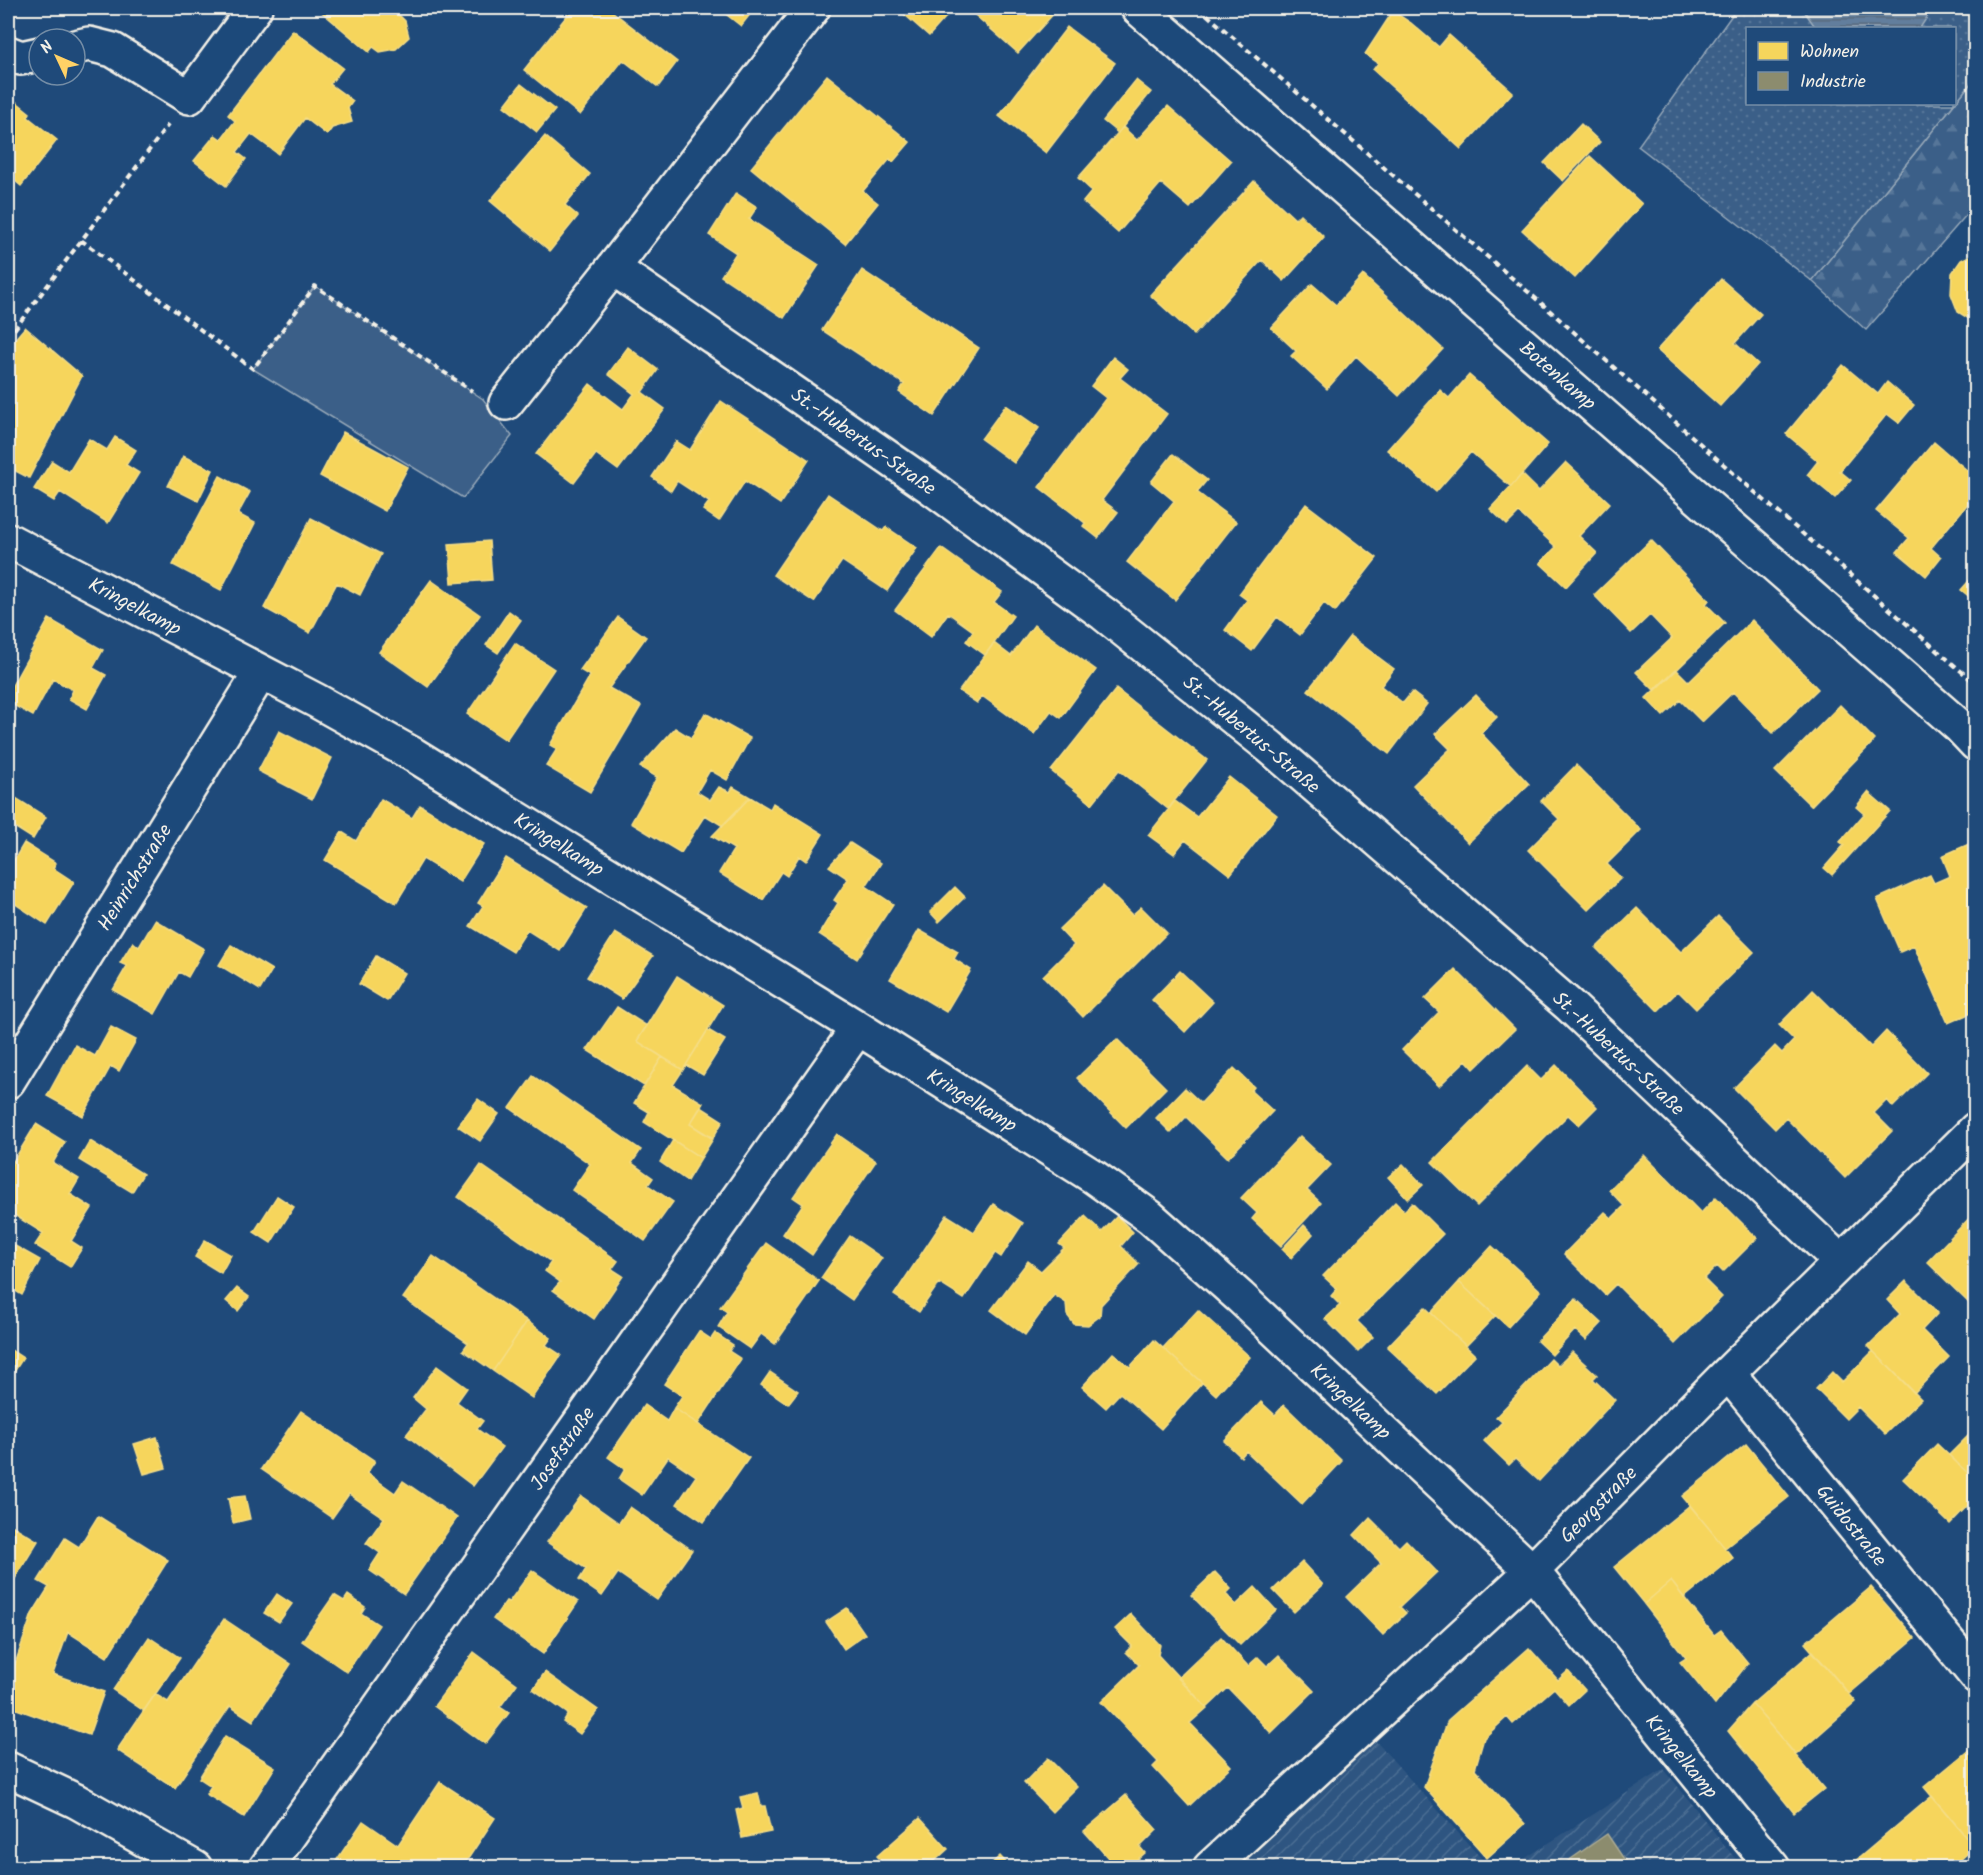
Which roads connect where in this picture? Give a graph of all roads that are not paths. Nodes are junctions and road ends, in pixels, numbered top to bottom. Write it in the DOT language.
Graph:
graph roads {
  1 [pos="255,8"];
  2 [pos="813,8"];
  3 [pos="1138,8"];
  4 [pos="87,44"];
  5 [pos="8,53"];
  6 [pos="27,57"];
  7 [pos="613,268"];
  8 [pos="506,403"];
  9 [pos="8,540"];
  10 [pos="261,672"];
  11 [pos="1976,744"];
  12 [pos="858,1028"];
  13 [pos="8,1081"];
  14 [pos="1976,1129"];
  15 [pos="1841,1262"];
  16 [pos="1728,1373"];
  17 [pos="1532,1571"];
  18 [pos="1976,1676"];
  19 [pos="8,1769"];
  20 [pos="195,1868"];
  21 [pos="266,1868"];
  22 [pos="1210,1868"];
  23 [pos="1773,1868"];
  1 -- 4 [label="street"];
  2 -- 7 [label="street"];
  3 -- 11 [label="street, Botenkamp"];
  5 -- 6 [label="street"];
  7 -- 8 [label="street"];
  7 -- 15 [label="street, St.-Hubertus-Straße"];
  9 -- 10 [label="street, Kringelkamp"];
  10 -- 12 [label="street, Kringelkamp"];
  10 -- 13 [label="street, Heinrichstraße"];
  12 -- 17 [label="street, Kringelkamp"];
  12 -- 21 [label="street, Josefstraße"];
  14 -- 15 [label="street, Georgstraße"];
  15 -- 16 [label="street, Georgstraße"];
  16 -- 17 [label="street, Georgstraße"];
  16 -- 18 [label="street, Guidostraße"];
  17 -- 22 [label="street, Georgstraße"];
  17 -- 23 [label="street, Kringelkamp"];
  19 -- 20 [label="street"];
}
